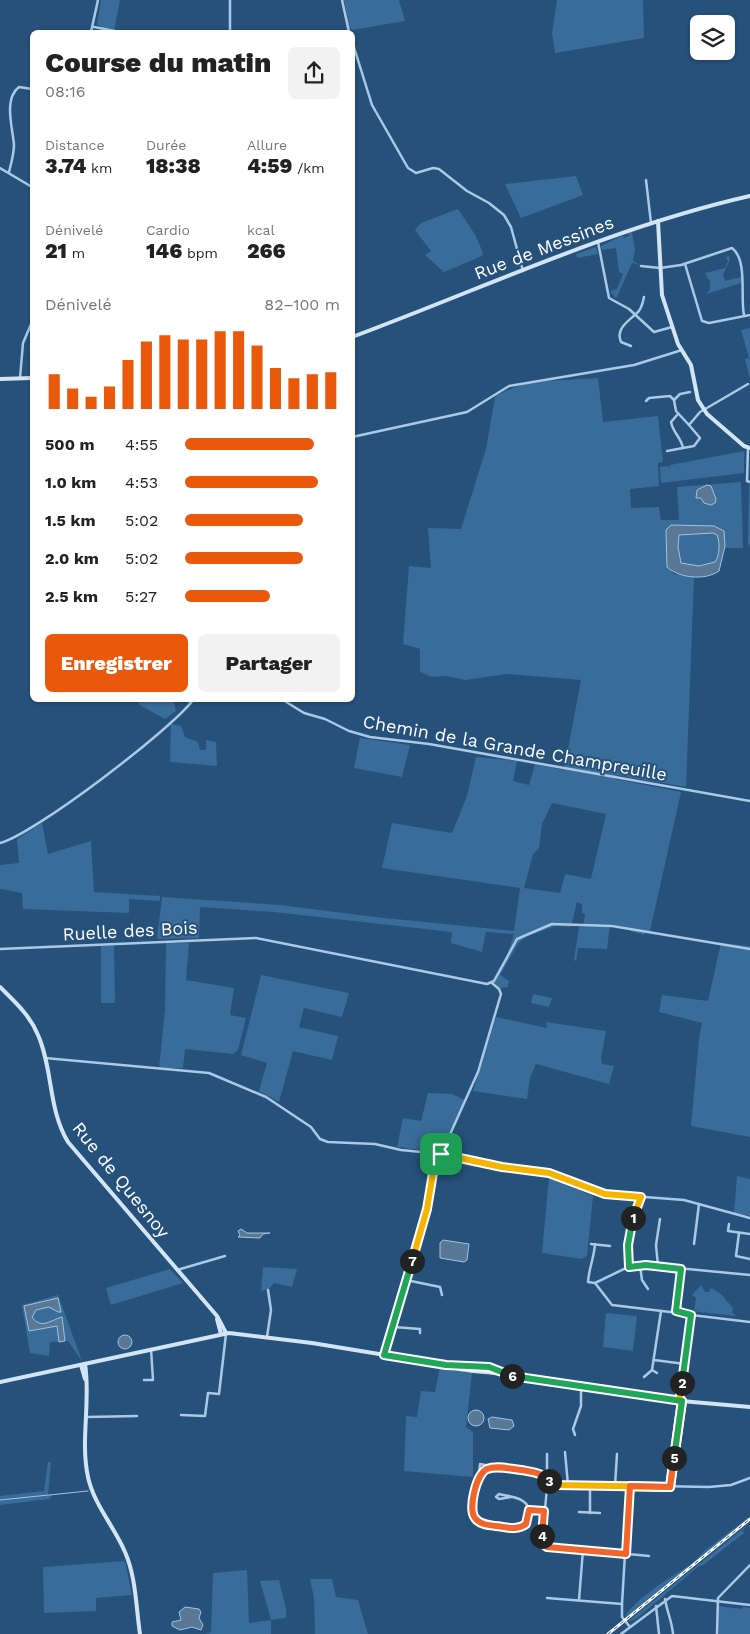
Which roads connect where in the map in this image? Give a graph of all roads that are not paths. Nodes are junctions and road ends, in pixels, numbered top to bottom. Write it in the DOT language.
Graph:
graph roads {
  1 [pos="98,0"];
  2 [pos="230,0"];
  3 [pos="342,0"];
  4 [pos="94,27"];
  5 [pos="92,30"];
  6 [pos="110,30"];
  7 [pos="230,30"];
  8 [pos="349,30"];
  9 [pos="355,51"];
  10 [pos="30,89"];
  11 [pos="0,168"];
  12 [pos="9,172"];
  13 [pos="646,180"];
  14 [pos="30,186"];
  15 [pos="750,196"];
  16 [pos="658,221"];
  17 [pos="651,223"];
  18 [pos="598,242"];
  19 [pos="685,264"];
  20 [pos="641,266"];
  21 [pos="660,268"];
  22 [pos="523,271"];
  23 [pos="644,298"];
  24 [pos="634,315"];
  25 [pos="750,315"];
  26 [pos="744,316"];
  27 [pos="30,327"];
  28 [pos="672,327"];
  29 [pos="355,336"];
  30 [pos="631,346"];
  31 [pos="682,350"];
  32 [pos="20,378"];
  33 [pos="30,378"];
  34 [pos="0,379"];
  35 [pos="748,384"];
  36 [pos="690,392"];
  37 [pos="674,400"];
  38 [pos="646,401"];
  39 [pos="703,410"];
  40 [pos="678,414"];
  41 [pos="689,425"];
  42 [pos="355,436"];
  43 [pos="683,448"];
  44 [pos="749,448"];
  45 [pos="667,451"];
  46 [pos="750,482"];
  47 [pos="191,702"];
  48 [pos="286,702"];
  49 [pos="750,801"];
  50 [pos="0,843"];
  51 [pos="0,949"];
  52 [pos="750,949"];
  53 [pos="492,983"];
  54 [pos="0,987"];
  55 [pos="45,1058"];
  56 [pos="441,1154"];
  57 [pos="641,1197"];
  58 [pos="699,1204"];
  59 [pos="750,1218"];
  60 [pos="660,1219"];
  61 [pos="729,1224"];
  62 [pos="738,1233"];
  63 [pos="750,1234"];
  64 [pos="694,1244"];
  65 [pos="610,1246"];
  66 [pos="225,1256"];
  67 [pos="750,1259"];
  68 [pos="640,1265"];
  69 [pos="658,1266"];
  70 [pos="629,1267"];
  71 [pos="681,1269"];
  72 [pos="177,1270"];
  73 [pos="750,1275"];
  74 [pos="406,1280"];
  75 [pos="595,1283"];
  76 [pos="648,1289"];
  77 [pos="268,1290"];
  78 [pos="442,1295"];
  79 [pos="205,1302"];
  80 [pos="661,1311"];
  81 [pos="676,1311"];
  82 [pos="691,1315"];
  83 [pos="750,1322"];
  84 [pos="394,1327"];
  85 [pos="226,1333"];
  86 [pos="420,1333"];
  87 [pos="221,1334"];
  88 [pos="266,1337"];
  89 [pos="151,1349"];
  90 [pos="384,1355"];
  91 [pos="654,1360"];
  92 [pos="83,1364"];
  93 [pos="685,1364"];
  94 [pos="652,1370"];
  95 [pos="657,1373"];
  96 [pos="644,1377"];
  97 [pos="144,1380"];
  98 [pos="0,1382"];
  99 [pos="581,1386"];
  100 [pos="680,1401"];
  101 [pos="750,1407"];
  102 [pos="181,1415"];
  103 [pos="87,1416"];
  104 [pos="137,1416"];
  105 [pos="575,1435"];
  106 [pos="565,1452"];
  107 [pos="547,1454"];
  108 [pos="617,1454"];
  109 [pos="476,1463"];
  110 [pos="480,1464"];
  111 [pos="501,1467"];
  112 [pos="479,1476"];
  113 [pos="544,1476"];
  114 [pos="750,1478"];
  115 [pos="551,1484"];
  116 [pos="568,1485"];
  117 [pos="590,1485"];
  118 [pos="615,1486"];
  119 [pos="630,1486"];
  120 [pos="670,1487"];
  121 [pos="510,1497"];
  122 [pos="529,1510"];
  123 [pos="544,1511"];
  124 [pos="579,1512"];
  125 [pos="590,1513"];
  126 [pos="600,1513"];
  127 [pos="583,1550"];
  128 [pos="626,1554"];
  129 [pos="649,1556"];
  130 [pos="750,1565"];
  131 [pos="722,1593"];
  132 [pos="547,1598"];
  133 [pos="665,1599"];
  134 [pos="579,1600"];
  135 [pos="717,1601"];
  136 [pos="724,1602"];
  137 [pos="622,1604"];
  138 [pos="750,1605"];
  139 [pos="656,1606"];
  140 [pos="630,1627"];
  141 [pos="140,1634"];
  142 [pos="621,1634"];
  143 [pos="659,1634"];
  144 [pos="673,1634"];
  145 [pos="717,1634"];
  1 -- 4 [label="street"];
  2 -- 7 [label="street"];
  3 -- 8 [label="street"];
  4 -- 5 [label="street"];
  4 -- 6 [label="street"];
  9 -- 22 [label="street"];
  10 -- 12 [label="street"];
  11 -- 12 [label="street"];
  12 -- 14 [label="street"];
  13 -- 17 [label="street"];
  15 -- 16 [label="street, Rue de Messines"];
  16 -- 17 [label="street, Rue de Messines"];
  16 -- 21 [label="street"];
  17 -- 18 [label="street, Rue de Messines"];
  18 -- 22 [label="street, Rue de Messines"];
  18 -- 24 [label="street"];
  19 -- 21 [label="street"];
  19 -- 26 [label="street"];
  19 -- 26 [label="street"];
  20 -- 21 [label="street"];
  21 -- 28 [label="street"];
  22 -- 29 [label="street, Rue de Messines"];
  23 -- 24 [label="street"];
  24 -- 28 [label="street"];
  24 -- 30 [label="street"];
  25 -- 26 [label="street"];
  27 -- 32 [label="street"];
  28 -- 31 [label="street"];
  31 -- 39 [label="street"];
  31 -- 42 [label="street"];
  32 -- 33 [label="street"];
  32 -- 34 [label="street"];
  35 -- 39 [label="street"];
  36 -- 37 [label="street"];
  37 -- 38 [label="street"];
  37 -- 40 [label="street"];
  39 -- 41 [label="street"];
  39 -- 44 [label="street"];
  40 -- 41 [label="street"];
  40 -- 43 [label="street"];
  41 -- 43 [label="street"];
  43 -- 45 [label="street"];
  44 -- 46 [label="street"];
  47 -- 50 [label="street"];
  48 -- 49 [label="street, Chemin de la Grande Champreuille"];
  51 -- 53 [label="street, Ruelle des Bois"];
  52 -- 53 [label="street"];
  53 -- 56 [label="street"];
  54 -- 55 [label="street, Rue de Quesnoy"];
  55 -- 56 [label="street"];
  55 -- 72 [label="street, Rue de Quesnoy"];
  56 -- 57 [label="street"];
  56 -- 74 [label="street"];
  57 -- 58 [label="street"];
  57 -- 70 [label="street"];
  58 -- 59 [label="street"];
  58 -- 64 [label="street"];
  60 -- 69 [label="street"];
  61 -- 62 [label="street"];
  62 -- 63 [label="street"];
  62 -- 67 [label="street"];
  65 -- 75 [label="street"];
  66 -- 72 [label="street"];
  68 -- 69 [label="street"];
  68 -- 70 [label="street"];
  68 -- 76 [label="street"];
  69 -- 71 [label="street"];
  70 -- 75 [label="street"];
  71 -- 73 [label="street"];
  71 -- 81 [label="street"];
  72 -- 79 [label="street, Rue de Quesnoy"];
  74 -- 78 [label="street"];
  74 -- 84 [label="street"];
  75 -- 80 [label="street"];
  77 -- 88 [label="street"];
  79 -- 85 [label="street, Rue de Quesnoy"];
  79 -- 87 [label="street, Rue de Quesnoy"];
  80 -- 81 [label="street"];
  80 -- 91 [label="street"];
  81 -- 82 [label="street"];
  82 -- 83 [label="street"];
  82 -- 93 [label="street"];
  84 -- 86 [label="street"];
  84 -- 90 [label="street"];
  85 -- 87 [label="street"];
  85 -- 88 [label="street"];
  85 -- 102 [label="street"];
  87 -- 89 [label="street"];
  88 -- 90 [label="street"];
  89 -- 92 [label="street"];
  89 -- 97 [label="street"];
  90 -- 99 [label="street"];
  91 -- 93 [label="street"];
  91 -- 94 [label="street"];
  92 -- 98 [label="street"];
  92 -- 103 [label="street"];
  93 -- 100 [label="street"];
  94 -- 95 [label="street"];
  94 -- 96 [label="street"];
  99 -- 100 [label="street"];
  99 -- 105 [label="street"];
  100 -- 101 [label="street"];
  100 -- 120 [label="street"];
  103 -- 104 [label="street"];
  103 -- 141 [label="street"];
  106 -- 116 [label="street"];
  107 -- 113 [label="street"];
  108 -- 118 [label="street"];
  109 -- 110 [label="street"];
  110 -- 111 [label="street"];
  110 -- 112 [label="street"];
  111 -- 112 [label="street"];
  111 -- 113 [label="street"];
  112 -- 122 [label="street"];
  113 -- 115 [label="street"];
  114 -- 120 [label="street"];
  115 -- 116 [label="street"];
  115 -- 123 [label="street"];
  116 -- 117 [label="street"];
  117 -- 118 [label="street"];
  117 -- 125 [label="street"];
  118 -- 119 [label="street"];
  119 -- 120 [label="street"];
  119 -- 128 [label="street"];
  121 -- 121 [label="street"];
  121 -- 122 [label="street"];
  122 -- 123 [label="street"];
  123 -- 127 [label="street"];
  124 -- 125 [label="street"];
  125 -- 126 [label="street"];
  127 -- 128 [label="street"];
  127 -- 134 [label="street"];
  128 -- 129 [label="street"];
  128 -- 137 [label="street"];
  130 -- 131 [label="street"];
  131 -- 135 [label="street"];
  131 -- 136 [label="street"];
  132 -- 134 [label="street"];
  133 -- 135 [label="street"];
  133 -- 139 [label="street"];
  133 -- 144 [label="street"];
  134 -- 137 [label="street"];
  135 -- 136 [label="street"];
  135 -- 145 [label="street"];
  136 -- 138 [label="street"];
  137 -- 140 [label="street"];
  139 -- 140 [label="street"];
  139 -- 143 [label="street"];
  140 -- 142 [label="street"];
}
